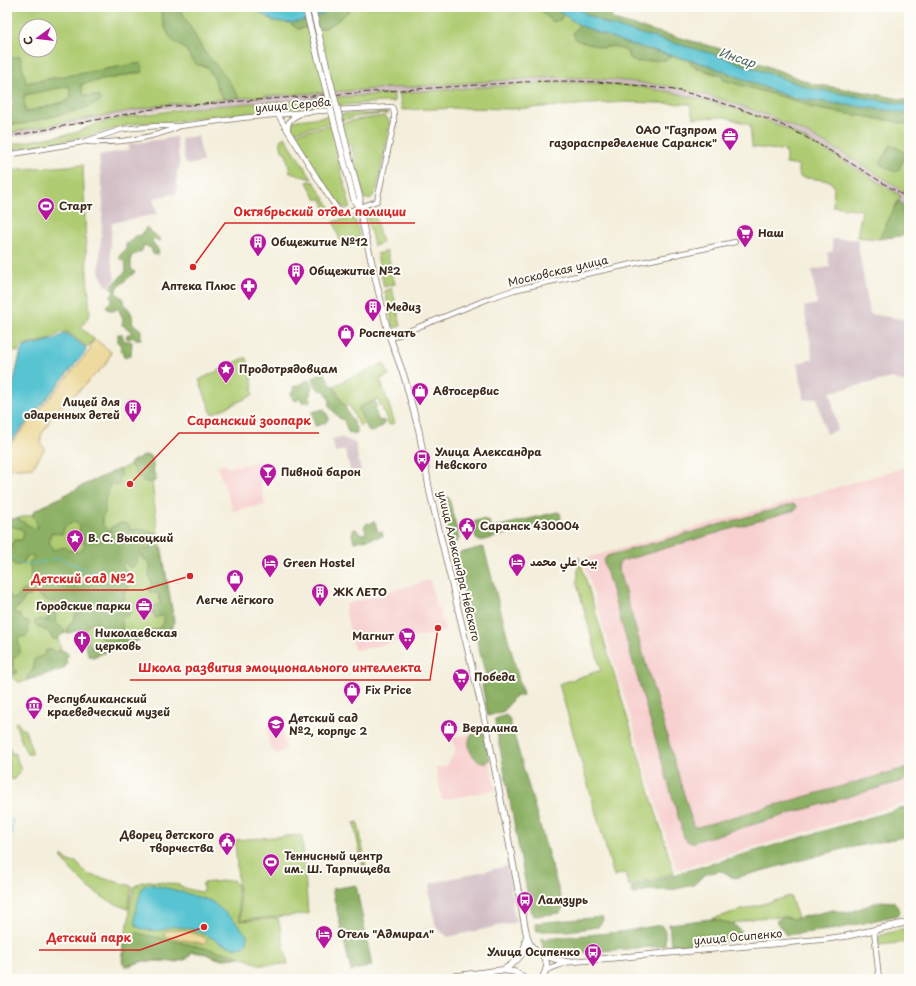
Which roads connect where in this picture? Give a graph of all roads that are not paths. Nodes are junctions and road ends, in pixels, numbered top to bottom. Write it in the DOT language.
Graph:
graph roads {
  1 [pos="305,7"];
  2 [pos="312,7"];
  3 [pos="303,113"];
  4 [pos="278,115"];
  5 [pos="267,116"];
  6 [pos="283,124"];
  7 [pos="180,126"];
  8 [pos="123,129"];
  9 [pos="289,134"];
  10 [pos="83,142"];
  11 [pos="120,142"];
  12 [pos="345,152"];
  13 [pos="7,155"];
  14 [pos="359,208"];
  15 [pos="735,242"];
  16 [pos="390,339"];
  17 [pos="909,922"];
  18 [pos="874,930"];
  19 [pos="526,932"];
  20 [pos="539,952"];
  21 [pos="520,957"];
  22 [pos="567,962"];
  23 [pos="501,970"];
  24 [pos="546,970"];
  25 [pos="523,977"];
  26 [pos="541,978"];
  27 [pos="433,979"];
  28 [pos="879,979"];
  1 -- 12 [label="main road, bridge"];
  2 -- 12 [label="main road, bridge"];
  3 -- 4 [label="street, улица Серова"];
  3 -- 9 [label="street"];
  3 -- 14 [label="street, улица Серова"];
  4 -- 5 [label="street, улица Серова"];
  4 -- 6 [label="street"];
  5 -- 6 [label="street"];
  5 -- 7 [label="street, улица Серова"];
  6 -- 9 [label="street"];
  7 -- 8 [label="street, улица Серова"];
  7 -- 11 [label="street, улица Серова"];
  8 -- 10 [label="street, улица Серова"];
  8 -- 11 [label="street"];
  9 -- 14 [label="street"];
  10 -- 11 [label="street, улица Серова"];
  10 -- 13 [label="street, улица Серова"];
  12 -- 14 [label="main road, улица Александра Невского"];
  14 -- 16 [label="main road, улица Александра Невского"];
  15 -- 16 [label="street, Московская улица"];
  16 -- 19 [label="main road, улица Александра Невского"];
  17 -- 18 [label="main road, улица Осипенко"];
  18 -- 22 [label="main road, улица Осипенко"];
  18 -- 28 [label="street"];
  19 -- 20 [label="main road"];
  19 -- 21 [label="main road"];
  20 -- 21 [label="main road"];
  20 -- 22 [label="main road"];
  20 -- 24 [label="main road"];
  21 -- 23 [label="main road"];
  21 -- 25 [label="main road"];
  22 -- 24 [label="main road"];
  23 -- 25 [label="main road"];
  23 -- 27 [label="main road"];
  24 -- 26 [label="main road"];
}
